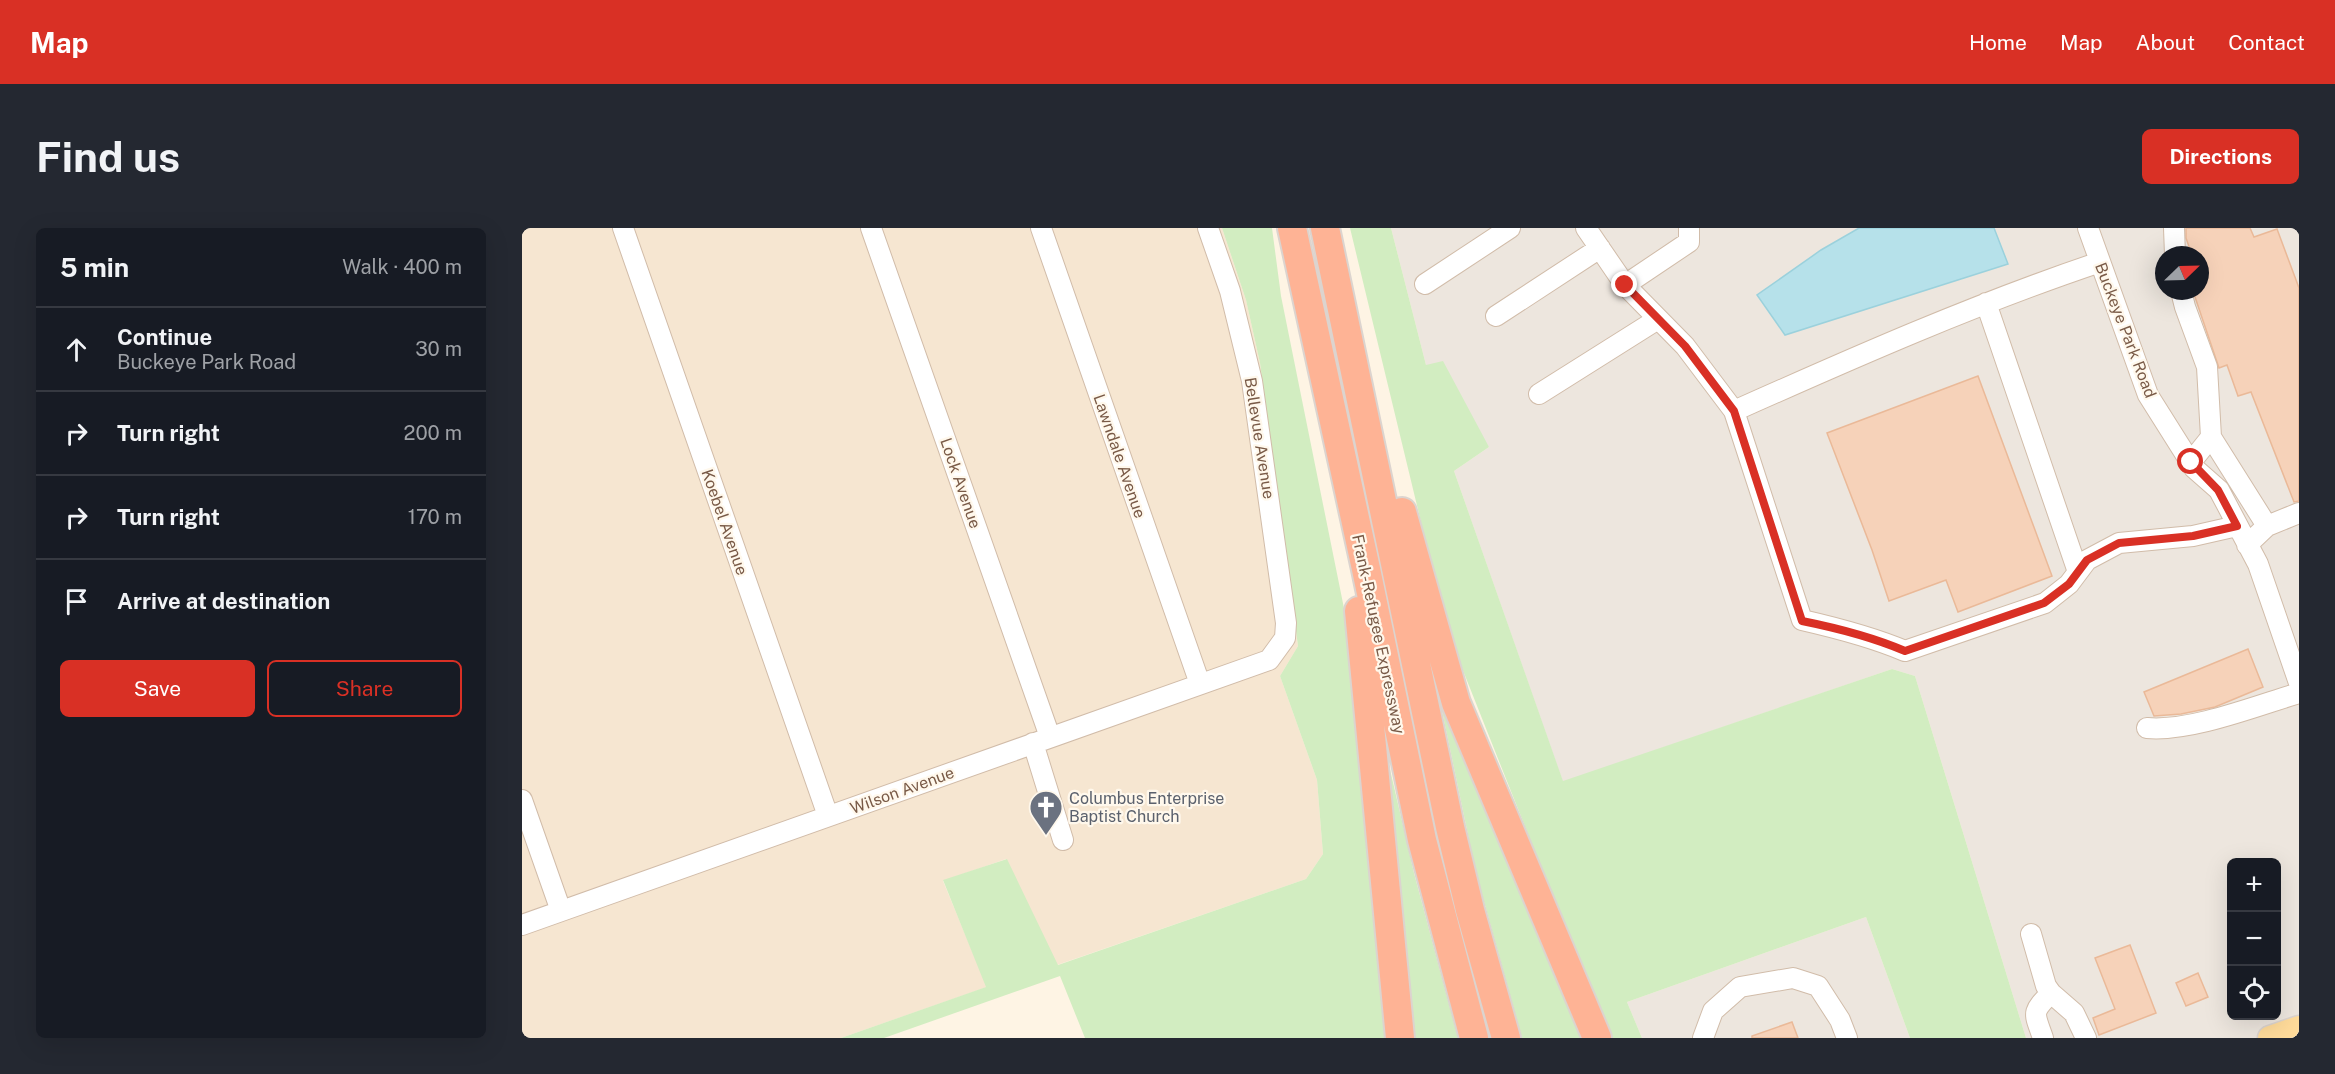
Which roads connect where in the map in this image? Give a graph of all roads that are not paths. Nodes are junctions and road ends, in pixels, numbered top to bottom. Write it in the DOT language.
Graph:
graph roads {
  1 [pos="623,228"];
  2 [pos="871,228"];
  3 [pos="1041,228"];
  4 [pos="1208,228"];
  5 [pos="1292,228"];
  6 [pos="1324,228"];
  7 [pos="1510,228"];
  8 [pos="1586,228"];
  9 [pos="1689,228"];
  10 [pos="2088,228"];
  11 [pos="2174,228"];
  12 [pos="2175,246"];
  13 [pos="1600,248"];
  14 [pos="2100,262"];
  15 [pos="1425,284"];
  16 [pos="1625,285"];
  17 [pos="1994,300"];
  18 [pos="2183,300"];
  19 [pos="1496,316"];
  20 [pos="1658,318"];
  21 [pos="1539,394"];
  22 [pos="1734,411"];
  23 [pos="1365,418"];
  24 [pos="2211,437"];
  25 [pos="2191,462"];
  26 [pos="2299,513"];
  27 [pos="2237,526"];
  28 [pos="2267,526"];
  29 [pos="2247,545"];
  30 [pos="1363,555"];
  31 [pos="2078,572"];
  32 [pos="1278,650"];
  33 [pos="2299,683"];
  34 [pos="1200,684"];
  35 [pos="2299,693"];
  36 [pos="2147,728"];
  37 [pos="1042,740"];
  38 [pos="522,800"];
  39 [pos="828,816"];
  40 [pos="1063,840"];
  41 [pos="561,911"];
  42 [pos="522,925"];
  43 [pos="2031,934"];
  44 [pos="2050,993"];
  45 [pos="2299,1028"];
  46 [pos="1400,1038"];
  47 [pos="1474,1038"];
  48 [pos="1506,1038"];
  49 [pos="1596,1038"];
  50 [pos="1703,1038"];
  51 [pos="1846,1038"];
  52 [pos="2043,1038"];
  53 [pos="2086,1038"];
  54 [pos="2270,1038"];
  1 -- 39 [label="street, Koebel Avenue"];
  2 -- 37 [label="street, Lock Avenue"];
  3 -- 34 [label="street, Lawndale Avenue"];
  4 -- 32 [label="street, Bellevue Avenue"];
  5 -- 30 [label="highway, Frank-Refugee Expressway"];
  6 -- 23 [label="highway, Frank-Refugee Expressway"];
  7 -- 15 [label="street"];
  8 -- 13 [label="street"];
  9 -- 16 [label="street"];
  10 -- 14 [label="street, Buckeye Park Road"];
  11 -- 12 [label="street"];
  13 -- 16 [label="street"];
  13 -- 19 [label="street"];
  14 -- 17 [label="street"];
  14 -- 25 [label="street, Buckeye Park Road"];
  16 -- 20 [label="street"];
  17 -- 22 [label="street"];
  17 -- 31 [label="street"];
  18 -- 24 [label="street"];
  20 -- 21 [label="street"];
  20 -- 22 [label="street"];
  22 -- 31 [label="street"];
  23 -- 48 [label="highway, Frank-Refugee Expressway"];
  23 -- 49 [label="highway"];
  24 -- 25 [label="street"];
  24 -- 28 [label="street"];
  25 -- 27 [label="street, Buckeye Park Road"];
  26 -- 28 [label="street"];
  27 -- 29 [label="street, Buckeye Park Road"];
  27 -- 31 [label="street"];
  28 -- 29 [label="street"];
  29 -- 33 [label="street, Buckeye Park Road"];
  30 -- 46 [label="highway"];
  30 -- 47 [label="highway, Frank-Refugee Expressway"];
  32 -- 34 [label="street, Wilson Avenue"];
  34 -- 37 [label="street, Wilson Avenue"];
  35 -- 36 [label="street"];
  37 -- 39 [label="street, Wilson Avenue"];
  37 -- 40 [label="street, Lock Avenue"];
  38 -- 41 [label="street"];
  39 -- 41 [label="street, Wilson Avenue"];
  41 -- 42 [label="street, Wilson Avenue"];
  43 -- 44 [label="street"];
  44 -- 52 [label="street"];
  44 -- 53 [label="street"];
  45 -- 54 [label="main road"];
  50 -- 51 [label="street"];
}
